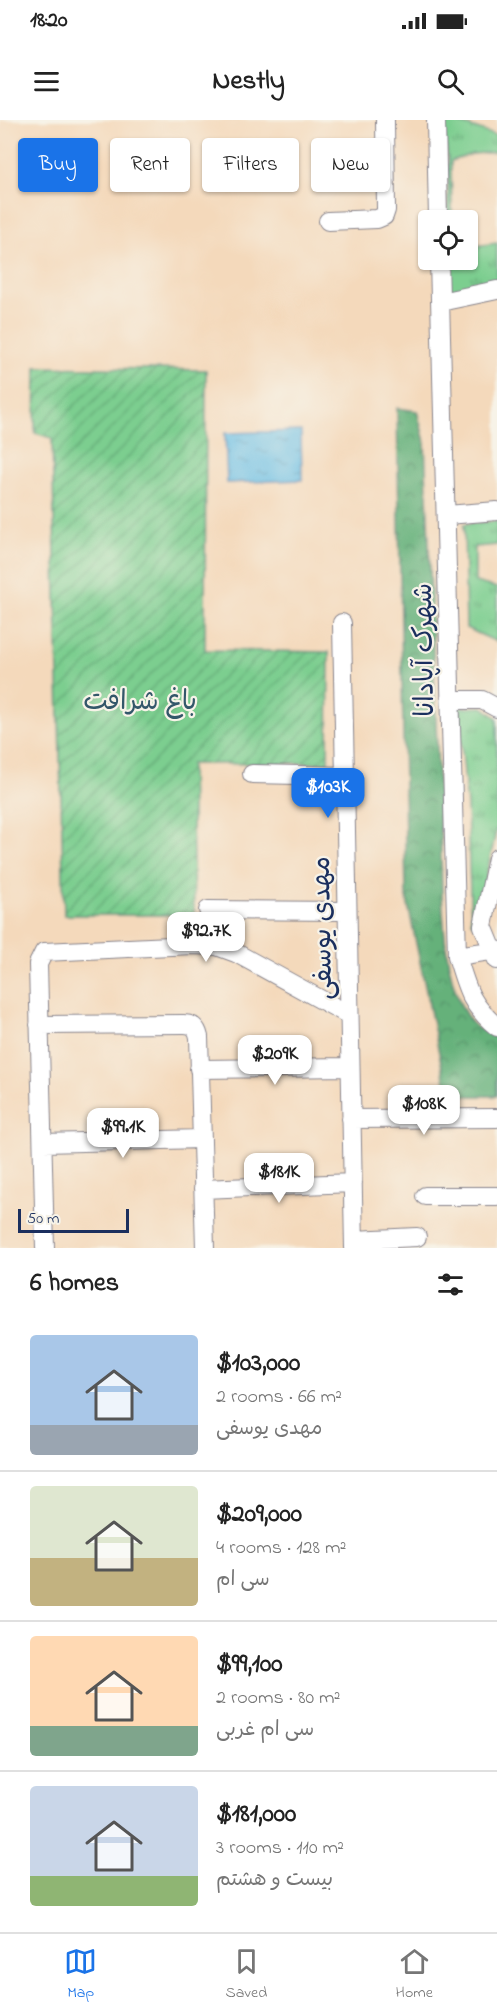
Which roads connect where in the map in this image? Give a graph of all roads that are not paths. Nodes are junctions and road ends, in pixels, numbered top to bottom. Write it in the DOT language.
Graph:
graph roads {
  1 [pos="385,120"];
  2 [pos="436,120"];
  3 [pos="438,210"];
  4 [pos="328,220"];
  5 [pos="439,270"];
  6 [pos="497,290"];
  7 [pos="440,302"];
  8 [pos="497,511"];
  9 [pos="447,515"];
  10 [pos="342,623"];
  11 [pos="451,700"];
  12 [pos="497,708"];
  13 [pos="252,774"];
  14 [pos="345,776"];
  15 [pos="497,858"];
  16 [pos="208,910"];
  17 [pos="347,911"];
  18 [pos="495,953"];
  19 [pos="457,956"];
  20 [pos="349,1016"];
  21 [pos="39,1025"];
  22 [pos="497,1027"];
  23 [pos="350,1067"];
  24 [pos="199,1069"];
  25 [pos="497,1118"];
  26 [pos="351,1119"];
  27 [pos="202,1139"];
  28 [pos="43,1143"];
  29 [pos="353,1183"];
  30 [pos="203,1189"];
  31 [pos="424,1196"];
  32 [pos="497,1196"];
  33 [pos="417,1237"];
  34 [pos="354,1244"];
  35 [pos="45,1248"];
  36 [pos="205,1248"];
  1 -- 4 [label="street"];
  2 -- 3 [label="street"];
  5 -- 7 [label="street, شهرک آپادانا"];
  6 -- 7 [label="street"];
  7 -- 9 [label="street, شهرک آپادانا"];
  8 -- 9 [label="street"];
  9 -- 11 [label="street, شهرک آپادانا"];
  10 -- 14 [label="street, مهدی یوسفی"];
  11 -- 12 [label="street"];
  11 -- 19 [label="street, شهرک آپادانا"];
  13 -- 14 [label="street"];
  14 -- 17 [label="street, مهدی یوسفی"];
  15 -- 18 [label="street"];
  16 -- 17 [label="street"];
  17 -- 20 [label="street, مهدی یوسفی"];
  18 -- 19 [label="street"];
  19 -- 22 [label="street, شهرک آپادانا"];
  20 -- 21 [label="street"];
  20 -- 23 [label="street, مهدی یوسفی"];
  21 -- 24 [label="street"];
  21 -- 28 [label="street"];
  23 -- 24 [label="street"];
  23 -- 26 [label="street, مهدی یوسفی"];
  24 -- 27 [label="street"];
  25 -- 26 [label="street"];
  26 -- 29 [label="street, مهدی یوسفی"];
  27 -- 28 [label="street"];
  27 -- 30 [label="street"];
  28 -- 35 [label="street"];
  29 -- 30 [label="street"];
  29 -- 34 [label="street, مهدی یوسفی"];
  30 -- 36 [label="street"];
  31 -- 32 [label="street"];
  33 -- 34 [label="street"];
}
